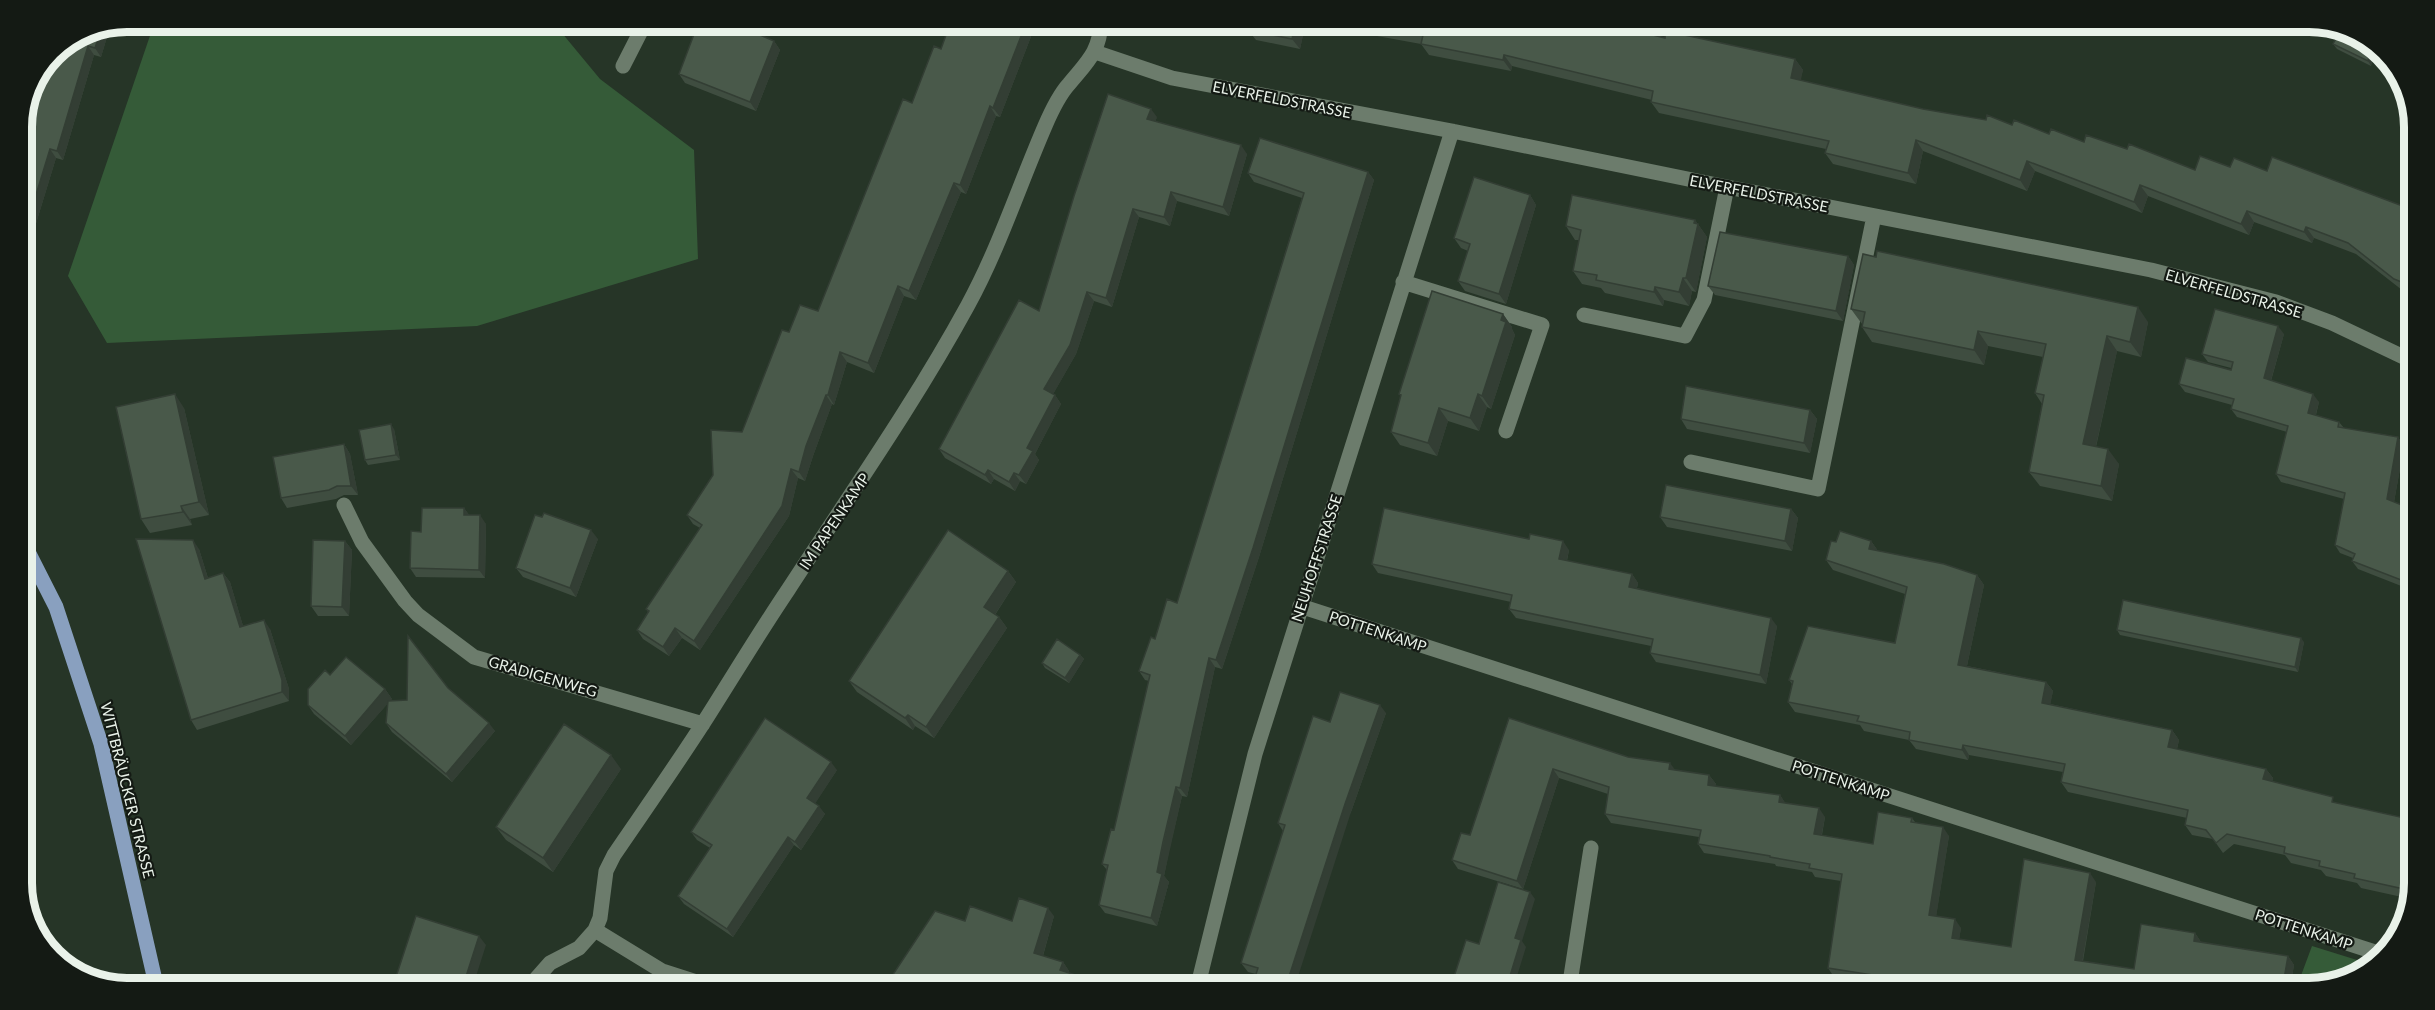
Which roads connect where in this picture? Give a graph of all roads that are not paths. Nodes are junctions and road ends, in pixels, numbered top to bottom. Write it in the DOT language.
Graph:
graph roads {
  1 [pos="640,32"];
  2 [pos="1099,32"];
  3 [pos="1095,52"];
  4 [pos="623,66"];
  5 [pos="1452,131"];
  6 [pos="1727,188"];
  7 [pos="1874,216"];
  8 [pos="1403,282"];
  9 [pos="1584,315"];
  10 [pos="2403,357"];
  11 [pos="1506,430"];
  12 [pos="1691,462"];
  13 [pos="344,505"];
  14 [pos="32,560"];
  15 [pos="1300,606"];
  16 [pos="703,724"];
  17 [pos="1591,848"];
  18 [pos="595,930"];
  19 [pos="2374,952"];
  20 [pos="154,978"];
  21 [pos="537,978"];
  22 [pos="684,978"];
  23 [pos="1200,978"];
  24 [pos="1571,978"];
  1 -- 4 [label="street"];
  2 -- 3 [label="street, IM PAPENKAMP"];
  3 -- 5 [label="street, ELVERFELDSTRASSE"];
  3 -- 16 [label="street, IM PAPENKAMP"];
  5 -- 6 [label="street, ELVERFELDSTRASSE"];
  5 -- 8 [label="street, NEUHOFFSTRASSE"];
  6 -- 7 [label="street, ELVERFELDSTRASSE"];
  6 -- 9 [label="street"];
  7 -- 10 [label="street, ELVERFELDSTRASSE"];
  7 -- 12 [label="street"];
  8 -- 11 [label="street"];
  8 -- 15 [label="street, NEUHOFFSTRASSE"];
  13 -- 16 [label="street, GRADIGENWEG"];
  14 -- 20 [label="main road, WITTBRÄUCKER STRASSE"];
  15 -- 19 [label="street, POTTENKAMP"];
  15 -- 23 [label="street, NEUHOFFSTRASSE"];
  16 -- 18 [label="street, IM PAPENKAMP"];
  17 -- 24 [label="street"];
  18 -- 21 [label="street"];
  18 -- 22 [label="street"];
}
